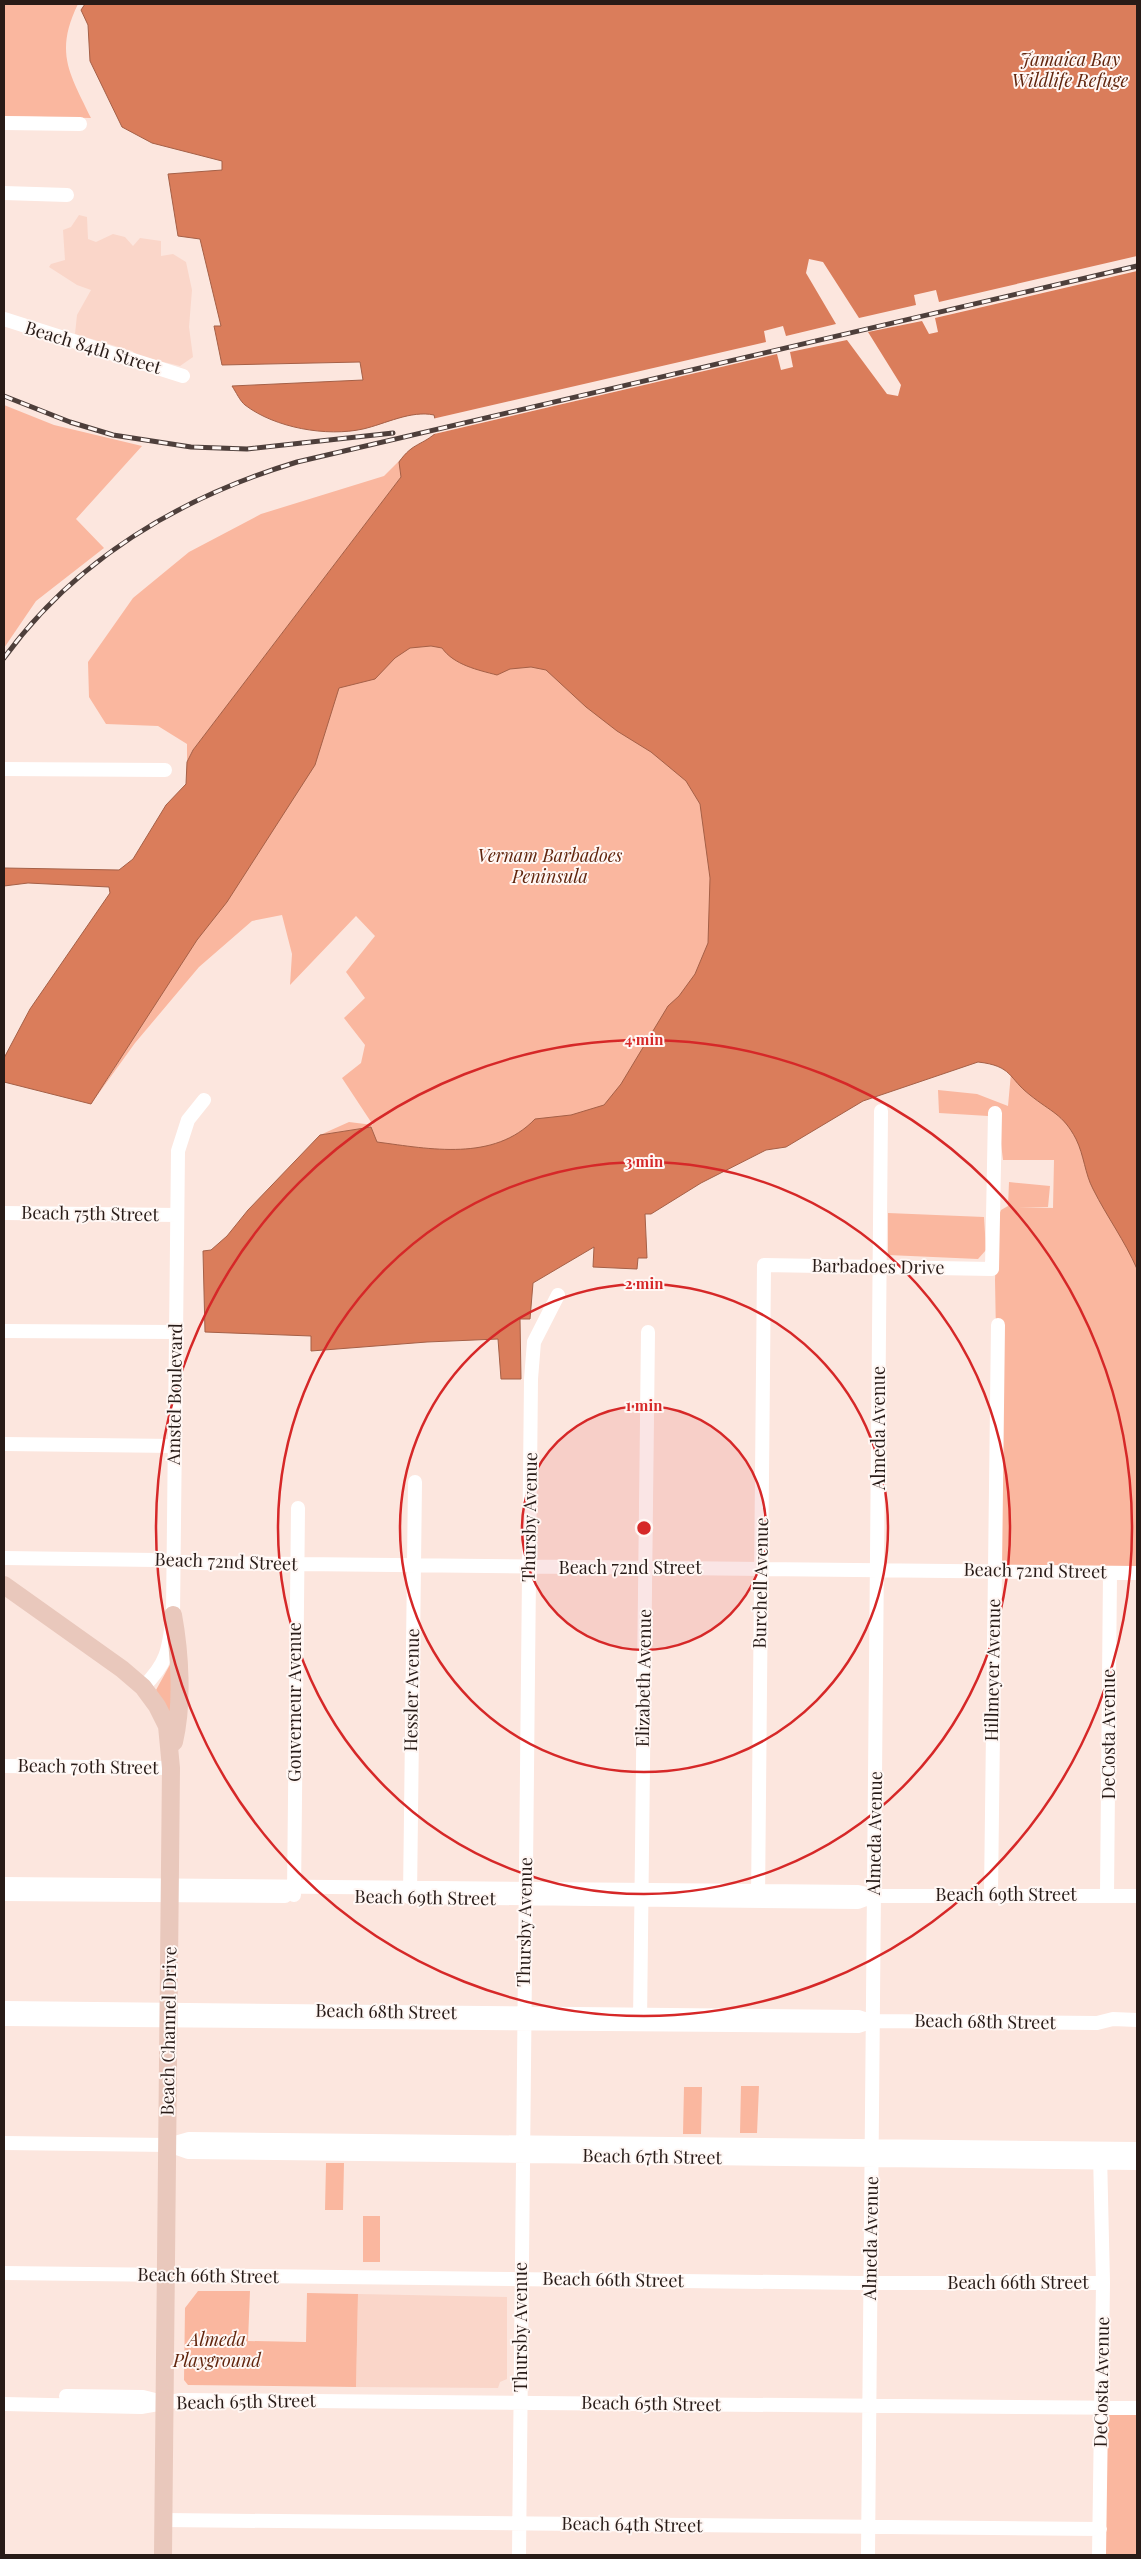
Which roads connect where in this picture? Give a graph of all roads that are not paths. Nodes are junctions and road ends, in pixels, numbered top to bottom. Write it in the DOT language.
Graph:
graph roads {
  1 [pos="4,123"];
  2 [pos="80,124"];
  3 [pos="4,194"];
  4 [pos="68,195"];
  5 [pos="4,319"];
  6 [pos="183,376"];
  7 [pos="4,769"];
  8 [pos="165,770"];
  9 [pos="204,1100"];
  10 [pos="881,1111"];
  11 [pos="995,1113"];
  12 [pos="4,1213"];
  13 [pos="177,1215"];
  14 [pos="764,1265"];
  15 [pos="880,1266"];
  16 [pos="558,1295"];
  17 [pos="998,1326"];
  18 [pos="4,1331"];
  19 [pos="176,1332"];
  20 [pos="648,1332"];
  21 [pos="4,1444"];
  22 [pos="175,1446"];
  23 [pos="415,1482"];
  24 [pos="298,1508"];
  25 [pos="4,1558"];
  26 [pos="173,1561"];
  27 [pos="296,1564"];
  28 [pos="413,1565"];
  29 [pos="529,1567"];
  30 [pos="646,1568"];
  31 [pos="760,1568"];
  32 [pos="878,1570"];
  33 [pos="994,1570"];
  34 [pos="1110,1572"];
  35 [pos="1137,1572"];
  36 [pos="4,1585"];
  37 [pos="173,1615"];
  38 [pos="143,1687"];
  39 [pos="171,1760"];
  40 [pos="4,1766"];
  41 [pos="4,1884"];
  42 [pos="170,1890"];
  43 [pos="294,1891"];
  44 [pos="410,1893"];
  45 [pos="4,1894"];
  46 [pos="526,1894"];
  47 [pos="991,1894"];
  48 [pos="642,1895"];
  49 [pos="1107,1895"];
  50 [pos="758,1896"];
  51 [pos="875,1896"];
  52 [pos="1137,1896"];
  53 [pos="4,2008"];
  54 [pos="169,2014"];
  55 [pos="524,2018"];
  56 [pos="4,2019"];
  57 [pos="640,2019"];
  58 [pos="1137,2020"];
  59 [pos="873,2022"];
  60 [pos="1097,2023"];
  61 [pos="1137,2029"];
  62 [pos="4,2142"];
  63 [pos="168,2145"];
  64 [pos="522,2149"];
  65 [pos="1137,2149"];
  66 [pos="872,2153"];
  67 [pos="1100,2155"];
  68 [pos="1137,2163"];
  69 [pos="4,2274"];
  70 [pos="166,2276"];
  71 [pos="522,2279"];
  72 [pos="870,2283"];
  73 [pos="1103,2283"];
  74 [pos="66,2396"];
  75 [pos="165,2403"];
  76 [pos="520,2403"];
  77 [pos="4,2404"];
  78 [pos="870,2406"];
  79 [pos="1101,2408"];
  80 [pos="1137,2408"];
  81 [pos="164,2520"];
  82 [pos="519,2524"];
  83 [pos="868,2527"];
  84 [pos="1100,2529"];
  85 [pos="163,2555"];
  86 [pos="519,2555"];
  87 [pos="868,2555"];
  88 [pos="1100,2555"];
  1 -- 2 [label="street"];
  3 -- 4 [label="street"];
  5 -- 6 [label="street, Beach 84th Street"];
  7 -- 8 [label="street"];
  9 -- 13 [label="street, Amstel Boulevard"];
  10 -- 15 [label="street, Almeda Avenue"];
  11 -- 15 [label="street, Barbadoes Drive"];
  12 -- 13 [label="street, Beach 75th Street"];
  13 -- 19 [label="street, Amstel Boulevard"];
  14 -- 15 [label="street, Barbadoes Drive"];
  14 -- 31 [label="street, Burchell Avenue"];
  15 -- 32 [label="street, Almeda Avenue"];
  16 -- 29 [label="street, Thursby Avenue"];
  17 -- 33 [label="street, Hillmeyer Avenue"];
  18 -- 19 [label="street"];
  19 -- 22 [label="street, Amstel Boulevard"];
  20 -- 30 [label="street, Elizabeth Avenue"];
  21 -- 22 [label="street"];
  22 -- 26 [label="street, Amstel Boulevard"];
  23 -- 28 [label="street, Hessler Avenue"];
  24 -- 27 [label="street, Gouverneur Avenue"];
  25 -- 26 [label="street, Beach 72nd Street"];
  26 -- 27 [label="street, Beach 72nd Street"];
  26 -- 37 [label="street, Amstel Boulevard"];
  27 -- 28 [label="street, Beach 72nd Street"];
  27 -- 43 [label="street, Gouverneur Avenue"];
  28 -- 29 [label="street, Beach 72nd Street"];
  28 -- 44 [label="street, Hessler Avenue"];
  29 -- 30 [label="street, Beach 72nd Street"];
  29 -- 46 [label="street, Thursby Avenue"];
  30 -- 31 [label="street, Beach 72nd Street"];
  30 -- 48 [label="street, Elizabeth Avenue"];
  31 -- 32 [label="street, Beach 72nd Street"];
  31 -- 50 [label="street, Burchell Avenue"];
  32 -- 33 [label="street, Beach 72nd Street"];
  32 -- 51 [label="street, Almeda Avenue"];
  33 -- 34 [label="street, Beach 72nd Street"];
  33 -- 47 [label="street, Hillmeyer Avenue"];
  34 -- 35 [label="street, Beach 72nd Street"];
  34 -- 49 [label="street, DeCosta Avenue"];
  36 -- 38 [label="main road, Beach Channel Drive"];
  37 -- 38 [label="street, Amstel Boulevard"];
  37 -- 39 [label="main road"];
  38 -- 39 [label="main road, Beach Channel Drive"];
  39 -- 40 [label="street, Beach 70th Street"];
  39 -- 42 [label="main road, Beach Channel Drive"];
  41 -- 42 [label="street, Beach 69th Street"];
  42 -- 43 [label="street, Beach 69th Street"];
  42 -- 45 [label="street, Beach 69th Street"];
  42 -- 54 [label="main road, Beach Channel Drive"];
  43 -- 44 [label="street, Beach 69th Street"];
  44 -- 46 [label="street, Beach 69th Street"];
  46 -- 48 [label="street, Beach 69th Street"];
  46 -- 55 [label="street, Thursby Avenue"];
  47 -- 49 [label="street, Beach 69th Street"];
  47 -- 51 [label="street, Beach 69th Street"];
  48 -- 50 [label="street, Beach 69th Street"];
  48 -- 57 [label="street, Elizabeth Avenue"];
  49 -- 52 [label="street, Beach 69th Street"];
  50 -- 51 [label="street, Beach 69th Street"];
  51 -- 59 [label="street, Almeda Avenue"];
  53 -- 54 [label="street, Beach 68th Street"];
  54 -- 55 [label="street, Beach 68th Street"];
  54 -- 56 [label="street, Beach 68th Street"];
  54 -- 63 [label="main road, Beach Channel Drive"];
  55 -- 57 [label="street, Beach 68th Street"];
  55 -- 64 [label="street, Thursby Avenue"];
  57 -- 59 [label="street, Beach 68th Street"];
  58 -- 60 [label="street, Beach 68th Street"];
  59 -- 60 [label="street, Beach 68th Street"];
  59 -- 66 [label="street, Almeda Avenue"];
  60 -- 61 [label="street, Beach 68th Street"];
  62 -- 63 [label="street, Beach 67th Street"];
  63 -- 64 [label="street, Beach 67th Street"];
  63 -- 70 [label="main road, Beach Channel Drive"];
  64 -- 66 [label="street, Beach 67th Street"];
  64 -- 71 [label="street, Thursby Avenue"];
  65 -- 67 [label="street, Beach 67th Street"];
  66 -- 67 [label="street, Beach 67th Street"];
  66 -- 72 [label="street, Almeda Avenue"];
  67 -- 68 [label="street, Beach 67th Street"];
  67 -- 73 [label="street, DeCosta Avenue"];
  69 -- 70 [label="street, Beach 66th Street"];
  70 -- 71 [label="street, Beach 66th Street"];
  70 -- 75 [label="main road, Beach Channel Drive"];
  71 -- 72 [label="street, Beach 66th Street"];
  71 -- 76 [label="street, Thursby Avenue"];
  72 -- 73 [label="street, Beach 66th Street"];
  72 -- 78 [label="street, Almeda Avenue"];
  73 -- 79 [label="street, DeCosta Avenue"];
  74 -- 75 [label="street, Beach 65th Street"];
  75 -- 76 [label="street, Beach 65th Street"];
  75 -- 77 [label="street, Beach 65th Street"];
  75 -- 81 [label="main road, Beach Channel Drive"];
  76 -- 78 [label="street, Beach 65th Street"];
  76 -- 82 [label="street, Thursby Avenue"];
  78 -- 79 [label="street, Beach 65th Street"];
  78 -- 83 [label="street, Almeda Avenue"];
  79 -- 80 [label="street, Beach 65th Street"];
  79 -- 84 [label="street, DeCosta Avenue"];
  81 -- 82 [label="street, Beach 64th Street"];
  81 -- 85 [label="main road, Beach Channel Drive"];
  82 -- 83 [label="street, Beach 64th Street"];
  82 -- 86 [label="street, Thursby Avenue"];
  83 -- 84 [label="street, Beach 64th Street"];
  83 -- 87 [label="street, Almeda Avenue"];
  84 -- 88 [label="street, DeCosta Avenue"];
}
